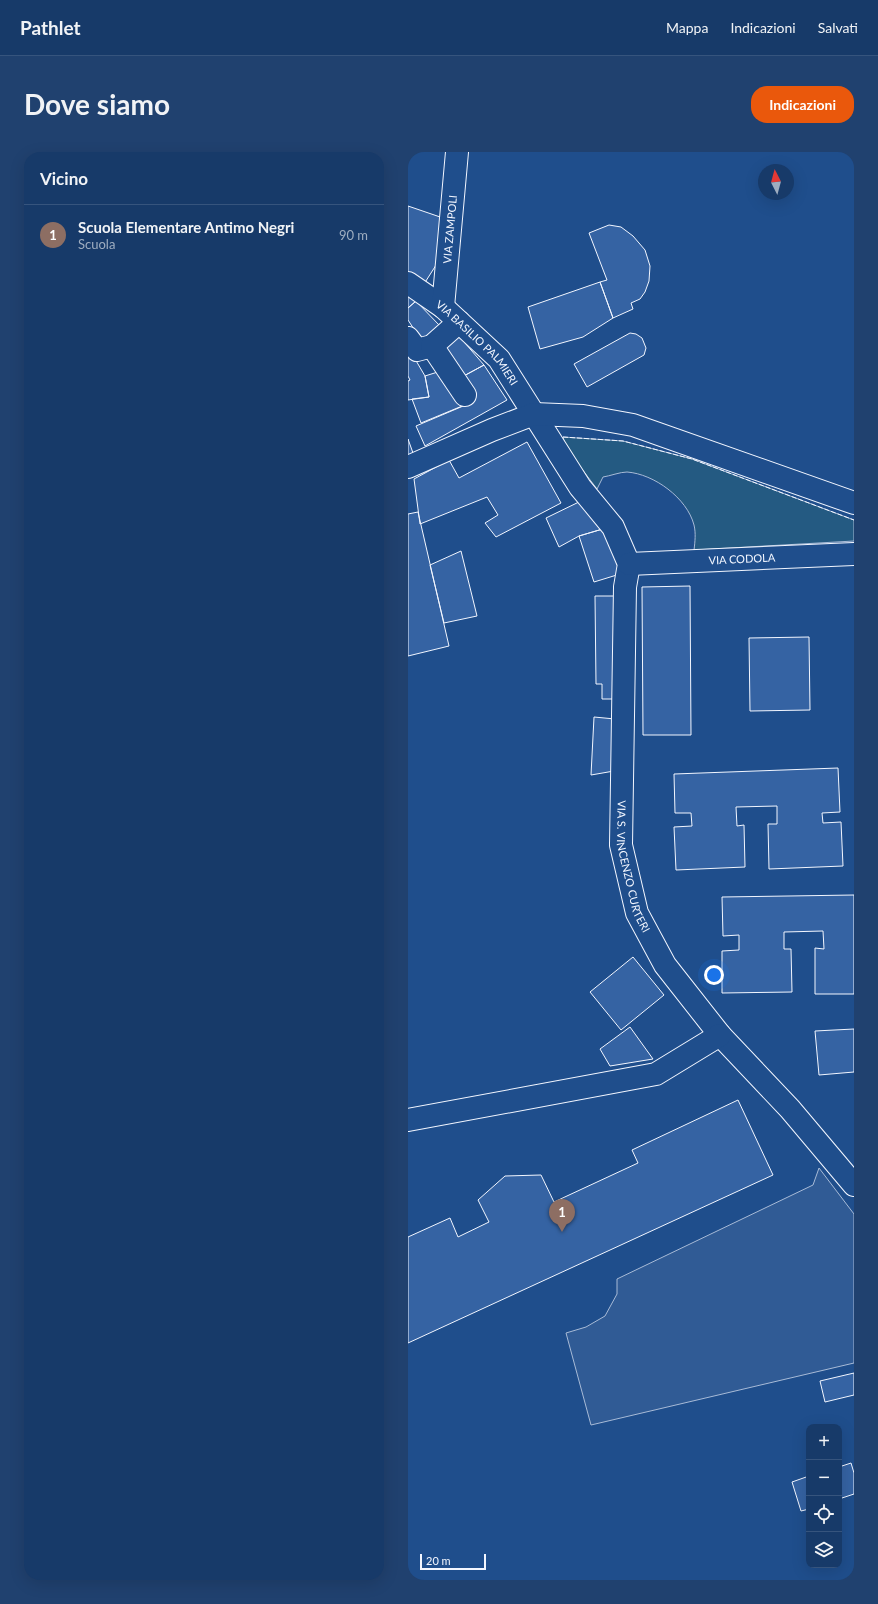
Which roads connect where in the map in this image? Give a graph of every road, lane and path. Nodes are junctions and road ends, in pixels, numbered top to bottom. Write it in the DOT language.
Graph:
graph roads {
  1 [pos="457,152"];
  2 [pos="408,283"];
  3 [pos="443,307"];
  4 [pos="459,322"];
  5 [pos="408,338"];
  6 [pos="432,346"];
  7 [pos="465,395"];
  8 [pos="534,414"];
  9 [pos="408,467"];
  10 [pos="854,503"];
  11 [pos="854,554"];
  12 [pos="629,564"];
  13 [pos="720,1035"];
  14 [pos="408,1120"];
  15 [pos="854,1185"];
  1 -- 3 [label="street, VIA ZAMPOLI"];
  2 -- 3 [label="street, VIA BASILIO PALMIERI"];
  3 -- 4 [label="street, VIA BASILIO PALMIERI"];
  4 -- 6 [label="street"];
  4 -- 8 [label="street, VIA BASILIO PALMIERI"];
  5 -- 6 [label="street"];
  6 -- 7 [label="street"];
  8 -- 9 [label="street"];
  8 -- 10 [label="street"];
  8 -- 12 [label="street, VIA BASILIO PALMIERI"];
  11 -- 12 [label="street, VIA CODOLA"];
  12 -- 13 [label="street, VIA S. VINCENZO CURTERI"];
  13 -- 14 [label="street"];
  13 -- 15 [label="street, VIA S. VINCENZO CURTERI"];
}
